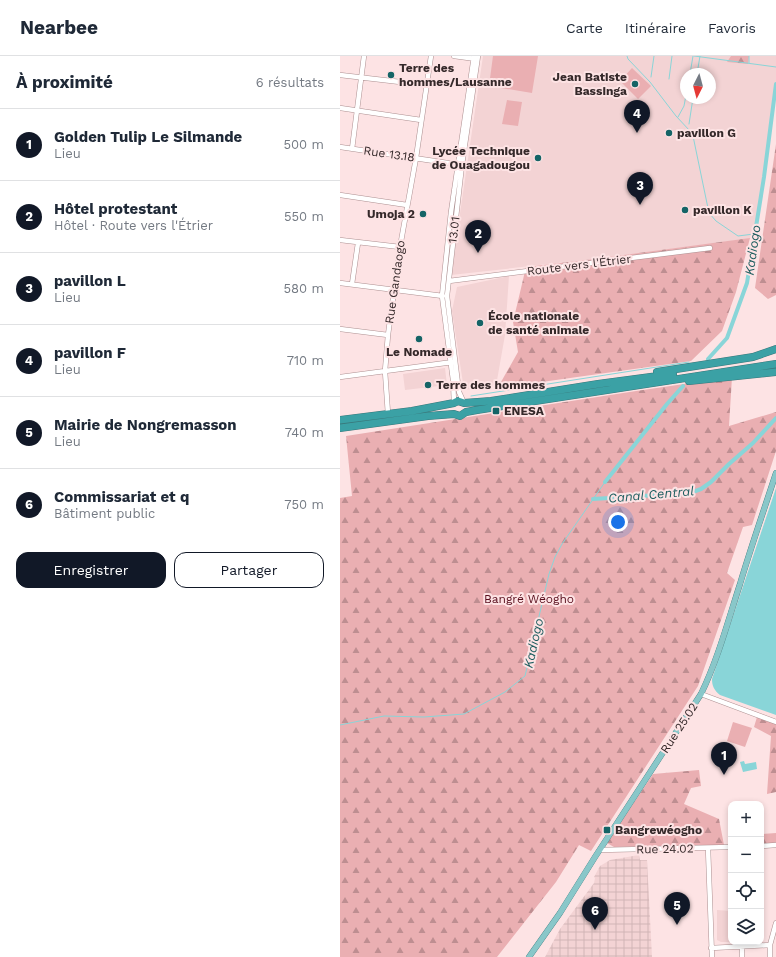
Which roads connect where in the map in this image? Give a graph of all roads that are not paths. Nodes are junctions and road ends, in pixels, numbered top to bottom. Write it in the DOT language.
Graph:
graph roads {
  1 [pos="364,56"];
  2 [pos="431,56"];
  3 [pos="454,56"];
  4 [pos="476,58"];
  5 [pos="340,75"];
  6 [pos="361,78"];
  7 [pos="426,85"];
  8 [pos="340,108"];
  9 [pos="356,110"];
  10 [pos="421,120"];
  11 [pos="340,147"];
  12 [pos="352,148"];
  13 [pos="416,158"];
  14 [pos="460,165"];
  15 [pos="340,195"];
  16 [pos="407,205"];
  17 [pos="340,240"];
  18 [pos="358,243"];
  19 [pos="400,247"];
  20 [pos="710,248"];
  21 [pos="448,281"];
  22 [pos="340,283"];
  23 [pos="352,284"];
  24 [pos="395,290"];
  25 [pos="445,296"];
  26 [pos="340,329"];
  27 [pos="388,335"];
  28 [pos="776,349"];
  29 [pos="776,360"];
  30 [pos="453,362"];
  31 [pos="776,364"];
  32 [pos="385,371"];
  33 [pos="776,372"];
  34 [pos="340,377"];
  35 [pos="598,384"];
  36 [pos="598,391"];
  37 [pos="454,403"];
  38 [pos="464,403"];
  39 [pos="466,412"];
  40 [pos="388,414"];
  41 [pos="454,414"];
  42 [pos="340,420"];
  43 [pos="340,428"];
  44 [pos="776,473"];
  45 [pos="701,694"];
  46 [pos="776,722"];
  47 [pos="776,845"];
  48 [pos="764,846"];
  49 [pos="728,847"];
  50 [pos="708,848"];
  51 [pos="600,850"];
  52 [pos="776,923"];
  53 [pos="770,945"];
  54 [pos="742,946"];
  55 [pos="711,948"];
  56 [pos="529,957"];
  57 [pos="712,957"];
  58 [pos="742,957"];
  59 [pos="770,957"];
  1 -- 6 [label="street"];
  2 -- 7 [label="street, Rue Gandaogo"];
  3 -- 4 [label="street"];
  4 -- 14 [label="street, 13.01"];
  5 -- 6 [label="street"];
  6 -- 7 [label="street"];
  6 -- 9 [label="street"];
  7 -- 10 [label="street, Rue Gandaogo"];
  8 -- 9 [label="street"];
  9 -- 10 [label="street"];
  9 -- 12 [label="street"];
  10 -- 13 [label="street, Rue Gandaogo"];
  11 -- 12 [label="street, Rue 13.18"];
  12 -- 13 [label="street, Rue 13.18"];
  13 -- 14 [label="street, Rue 13.18"];
  13 -- 16 [label="street, Rue Gandaogo"];
  14 -- 21 [label="street, 13.01"];
  14 -- 25 [label="street, 13.01"];
  15 -- 16 [label="street"];
  16 -- 19 [label="street, Rue Gandaogo"];
  17 -- 18 [label="street"];
  18 -- 19 [label="street"];
  18 -- 23 [label="street"];
  19 -- 24 [label="street, Rue Gandaogo"];
  20 -- 21 [label="street, Route vers l'Étrier"];
  21 -- 25 [label="street, 13.01"];
  22 -- 23 [label="street"];
  23 -- 24 [label="street"];
  24 -- 25 [label="street"];
  24 -- 27 [label="street, Rue Gandaogo"];
  25 -- 30 [label="street, 13.01"];
  26 -- 27 [label="street"];
  27 -- 32 [label="street, Rue Gandaogo"];
  28 -- 35 [label="highway"];
  29 -- 35 [label="highway"];
  30 -- 32 [label="street"];
  30 -- 37 [label="street, 13.01"];
  30 -- 38 [label="street, 13.01"];
  31 -- 36 [label="highway"];
  32 -- 34 [label="street"];
  32 -- 40 [label="street, Rue Gandaogo"];
  33 -- 36 [label="highway"];
  35 -- 38 [label="highway"];
  36 -- 39 [label="highway"];
  37 -- 38 [label="highway"];
  37 -- 40 [label="highway"];
  37 -- 41 [label="highway"];
  38 -- 39 [label="highway"];
  39 -- 41 [label="highway"];
  40 -- 42 [label="highway"];
  41 -- 43 [label="highway"];
  44 -- 45 [label="main road, Rue 25.02"];
  45 -- 46 [label="street"];
  45 -- 51 [label="main road, Rue 25.02"];
  47 -- 48 [label="street"];
  49 -- 50 [label="street, Rue 24.02"];
  50 -- 51 [label="street, Rue 24.02"];
  50 -- 55 [label="street"];
  51 -- 56 [label="main road, Rue 25.02"];
  52 -- 53 [label="street"];
  53 -- 54 [label="street"];
  53 -- 59 [label="street"];
  54 -- 55 [label="street"];
  54 -- 58 [label="street"];
  55 -- 57 [label="street"];
}
